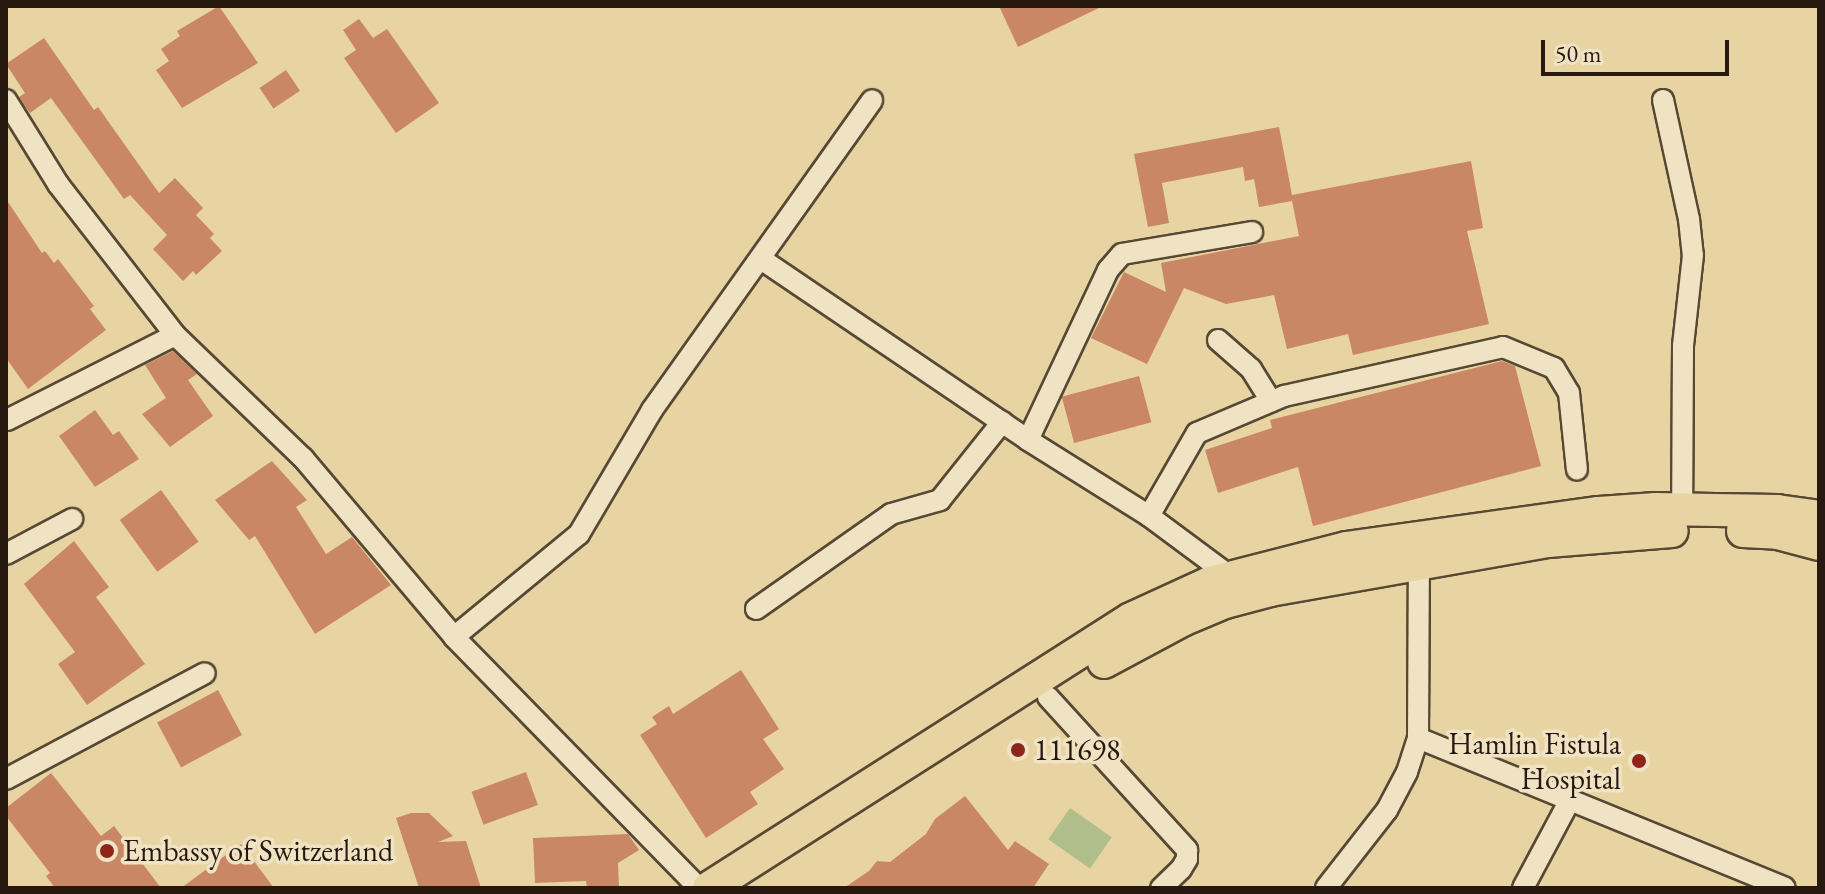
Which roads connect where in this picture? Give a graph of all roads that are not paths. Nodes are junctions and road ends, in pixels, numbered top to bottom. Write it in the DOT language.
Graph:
graph roads {
  1 [pos="6,100"];
  2 [pos="872,100"];
  3 [pos="1663,100"];
  4 [pos="1252,232"];
  5 [pos="761,259"];
  6 [pos="175,335"];
  7 [pos="1218,340"];
  8 [pos="1271,401"];
  9 [pos="6,420"];
  10 [pos="1002,422"];
  11 [pos="1028,440"];
  12 [pos="1577,470"];
  13 [pos="1682,510"];
  14 [pos="1149,516"];
  15 [pos="1819,517"];
  16 [pos="72,519"];
  17 [pos="1819,544"];
  18 [pos="6,554"];
  19 [pos="1419,563"];
  20 [pos="1231,577"];
  21 [pos="756,609"];
  22 [pos="454,637"];
  23 [pos="205,673"];
  24 [pos="1048,697"];
  25 [pos="1418,738"];
  26 [pos="6,779"];
  27 [pos="1570,800"];
  28 [pos="699,888"];
  29 [pos="709,888"];
  30 [pos="737,888"];
  31 [pos="1161,888"];
  32 [pos="1326,888"];
  33 [pos="1523,888"];
  34 [pos="1785,888"];
  1 -- 6 [label="street"];
  2 -- 5 [label="street"];
  3 -- 13 [label="street"];
  4 -- 11 [label="street"];
  5 -- 10 [label="street"];
  5 -- 22 [label="street"];
  6 -- 9 [label="street"];
  6 -- 22 [label="street"];
  7 -- 8 [label="street"];
  8 -- 12 [label="street"];
  8 -- 14 [label="street"];
  10 -- 11 [label="street"];
  10 -- 21 [label="street"];
  11 -- 14 [label="street"];
  13 -- 15 [label="main road"];
  13 -- 20 [label="main road"];
  14 -- 20 [label="street"];
  16 -- 18 [label="street"];
  17 -- 19 [label="main road"];
  19 -- 24 [label="main road"];
  19 -- 25 [label="street"];
  20 -- 29 [label="main road"];
  22 -- 28 [label="street"];
  23 -- 26 [label="street"];
  24 -- 30 [label="main road"];
  24 -- 31 [label="street"];
  25 -- 27 [label="street"];
  25 -- 32 [label="street"];
  27 -- 33 [label="street"];
  27 -- 34 [label="street"];
}
